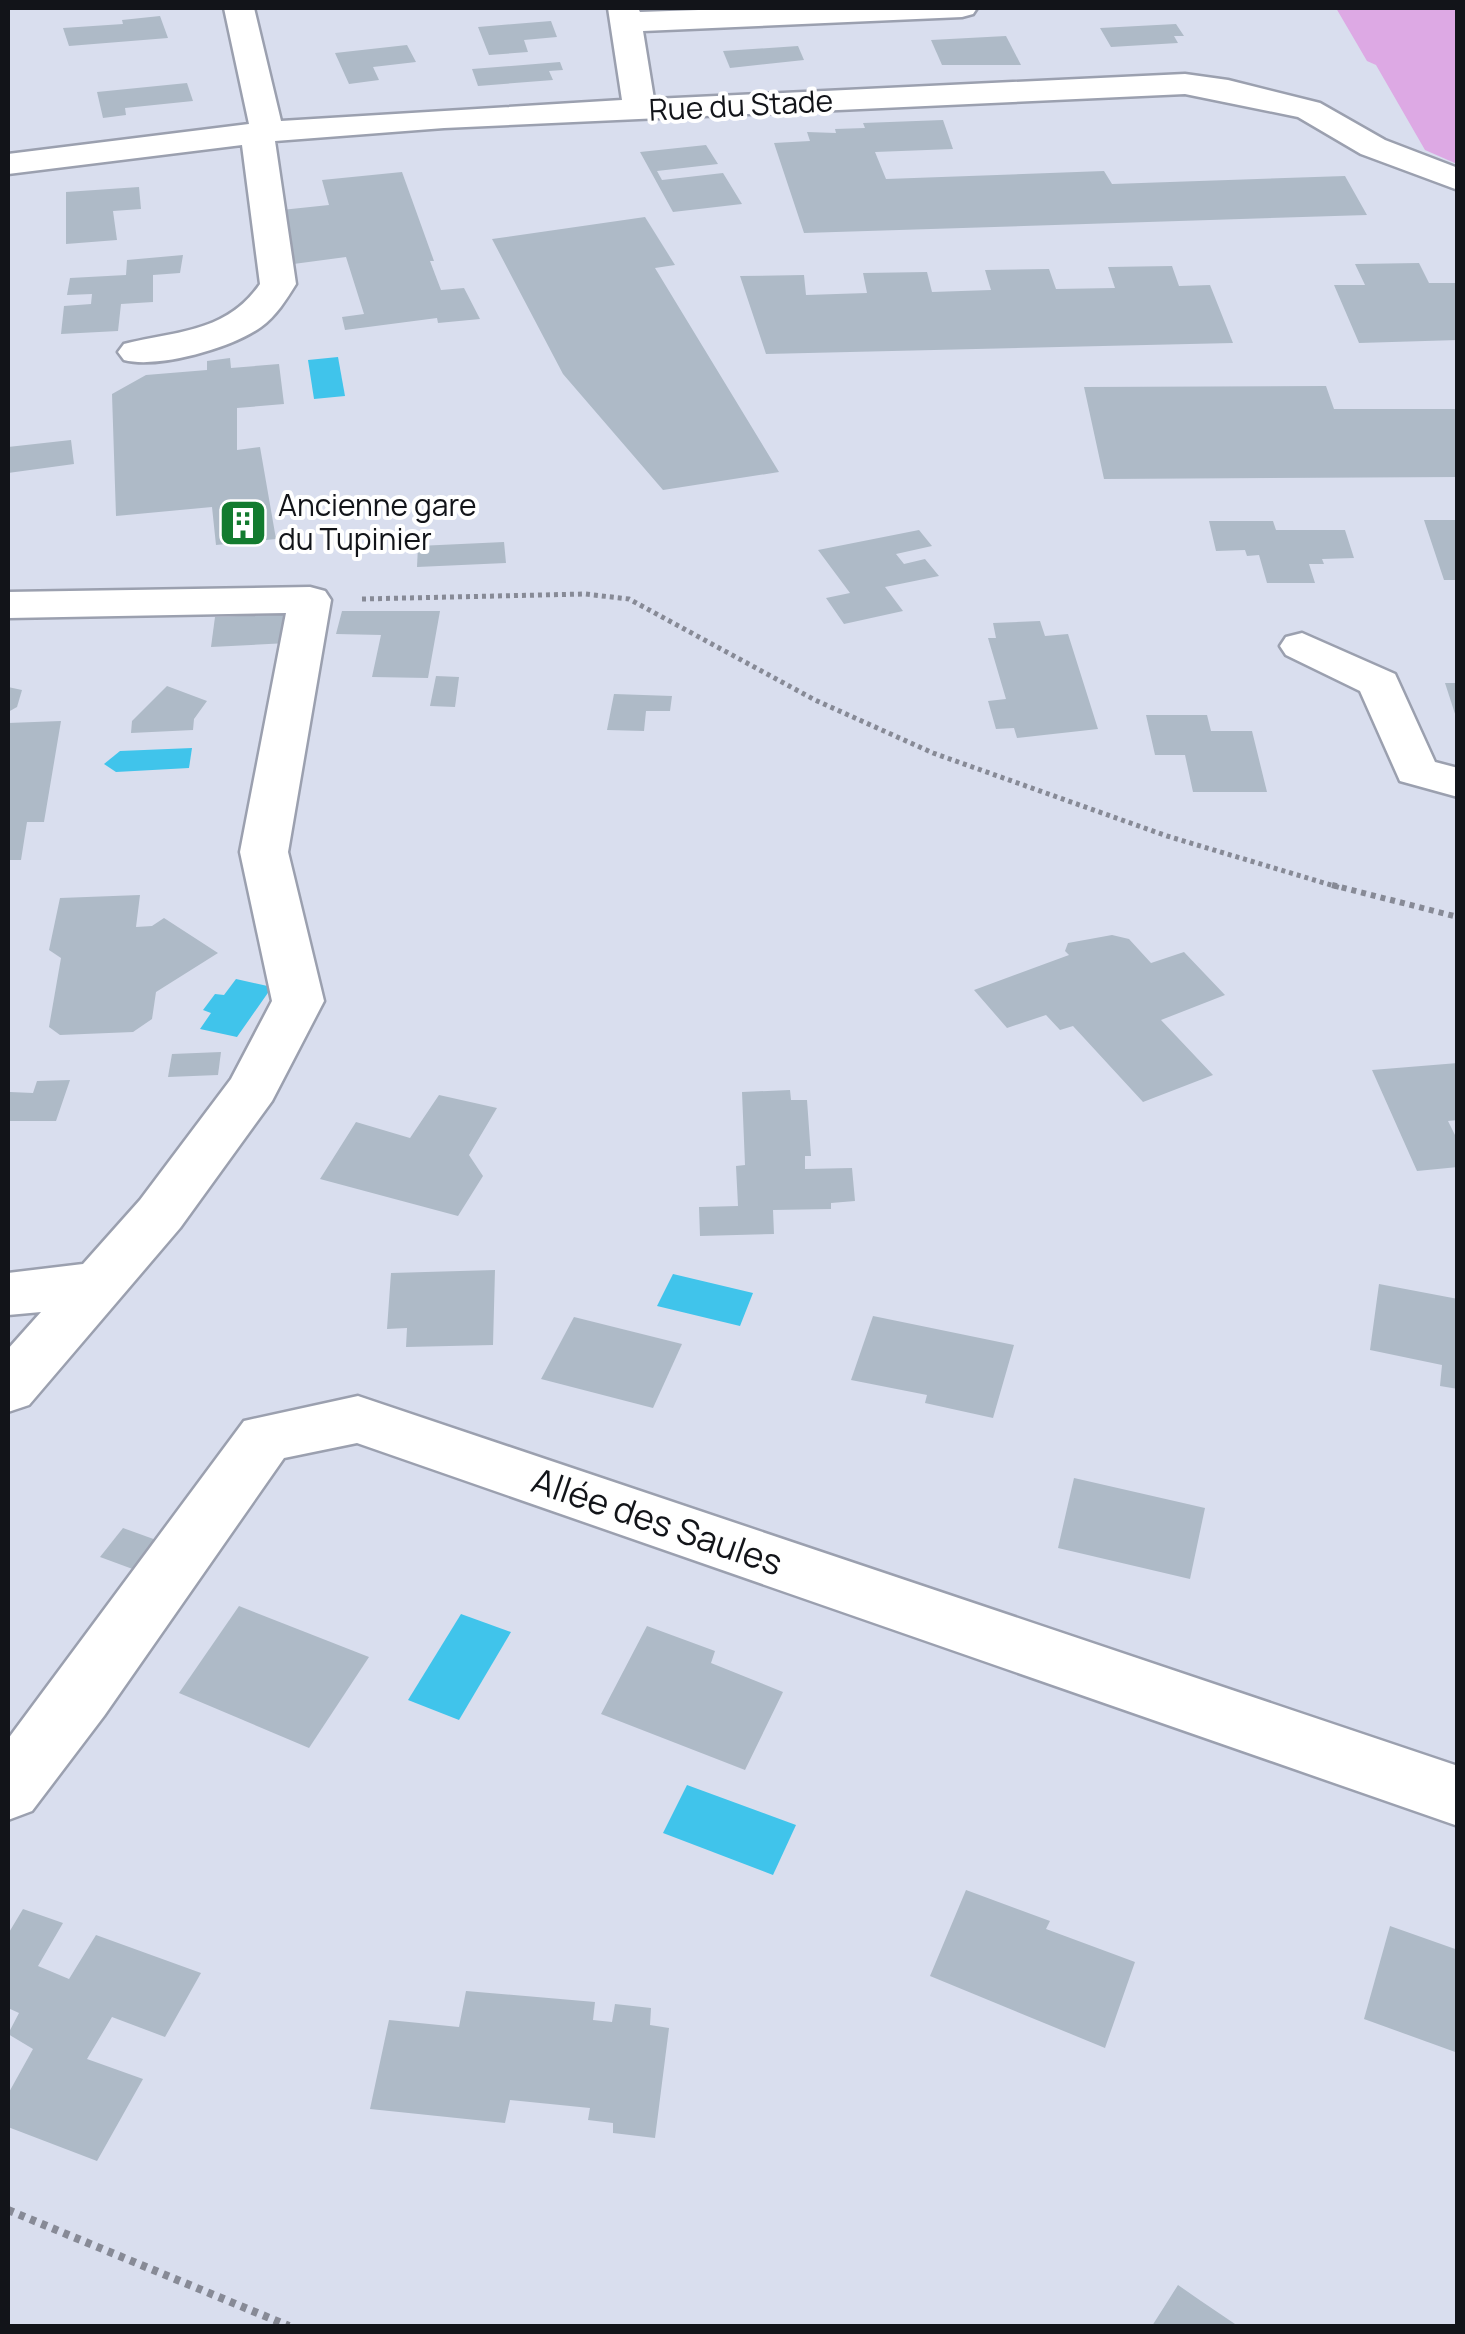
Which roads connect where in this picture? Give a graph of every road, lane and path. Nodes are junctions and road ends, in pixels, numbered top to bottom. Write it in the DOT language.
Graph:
graph roads {
  1 [pos="240,8"];
  2 [pos="962,8"];
  3 [pos="625,15"];
  4 [pos="640,110"];
  5 [pos="262,133"];
  6 [pos="8,164"];
  7 [pos="1458,180"];
  8 [pos="137,352"];
  9 [pos="310,600"];
  10 [pos="8,605"];
  11 [pos="1302,646"];
  12 [pos="1458,784"];
  13 [pos="1458,918"];
  14 [pos="99,1284"];
  15 [pos="8,1294"];
  16 [pos="8,1389"];
  17 [pos="8,1790"];
  18 [pos="1458,1796"];
  19 [pos="8,2210"];
  20 [pos="289,2326"];
  1 -- 5 [label="street"];
  2 -- 3 [label="street"];
  3 -- 4 [label="street"];
  4 -- 5 [label="street, Rue du Stade"];
  4 -- 7 [label="street, Rue du Stade"];
  5 -- 6 [label="street, Rue du Stade"];
  5 -- 8 [label="street"];
  9 -- 10 [label="street"];
  9 -- 13 [label="path"];
  9 -- 14 [label="street"];
  11 -- 12 [label="street"];
  14 -- 15 [label="street"];
  14 -- 16 [label="street"];
  17 -- 18 [label="street, Allée des Saules"];
  19 -- 20 [label="path"];
}
